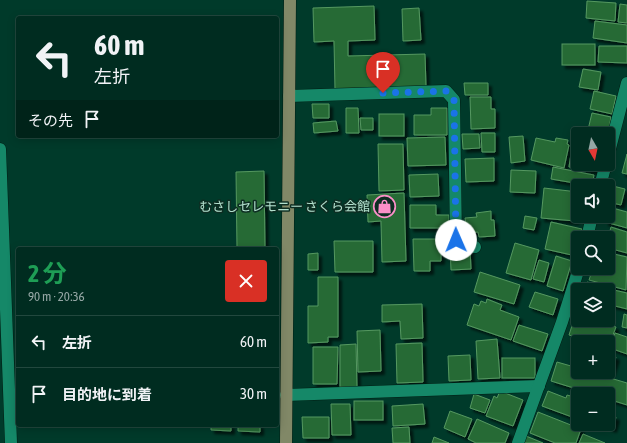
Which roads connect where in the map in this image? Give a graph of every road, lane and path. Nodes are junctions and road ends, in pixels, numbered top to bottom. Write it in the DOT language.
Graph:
graph roads {
  1 [pos="290,0"];
  2 [pos="627,83"];
  3 [pos="289,96"];
  4 [pos="615,129"];
  5 [pos="0,149"];
  6 [pos="475,247"];
  7 [pos="577,275"];
  8 [pos="539,386"];
  9 [pos="286,395"];
  10 [pos="11,443"];
  11 [pos="286,443"];
  12 [pos="518,443"];
  1 -- 3 [label="main road"];
  2 -- 4 [label="lane"];
  3 -- 6 [label="lane"];
  3 -- 9 [label="main road"];
  5 -- 10 [label="lane"];
  7 -- 8 [label="lane"];
  8 -- 9 [label="lane"];
  8 -- 12 [label="lane"];
  9 -- 11 [label="main road"];
}
